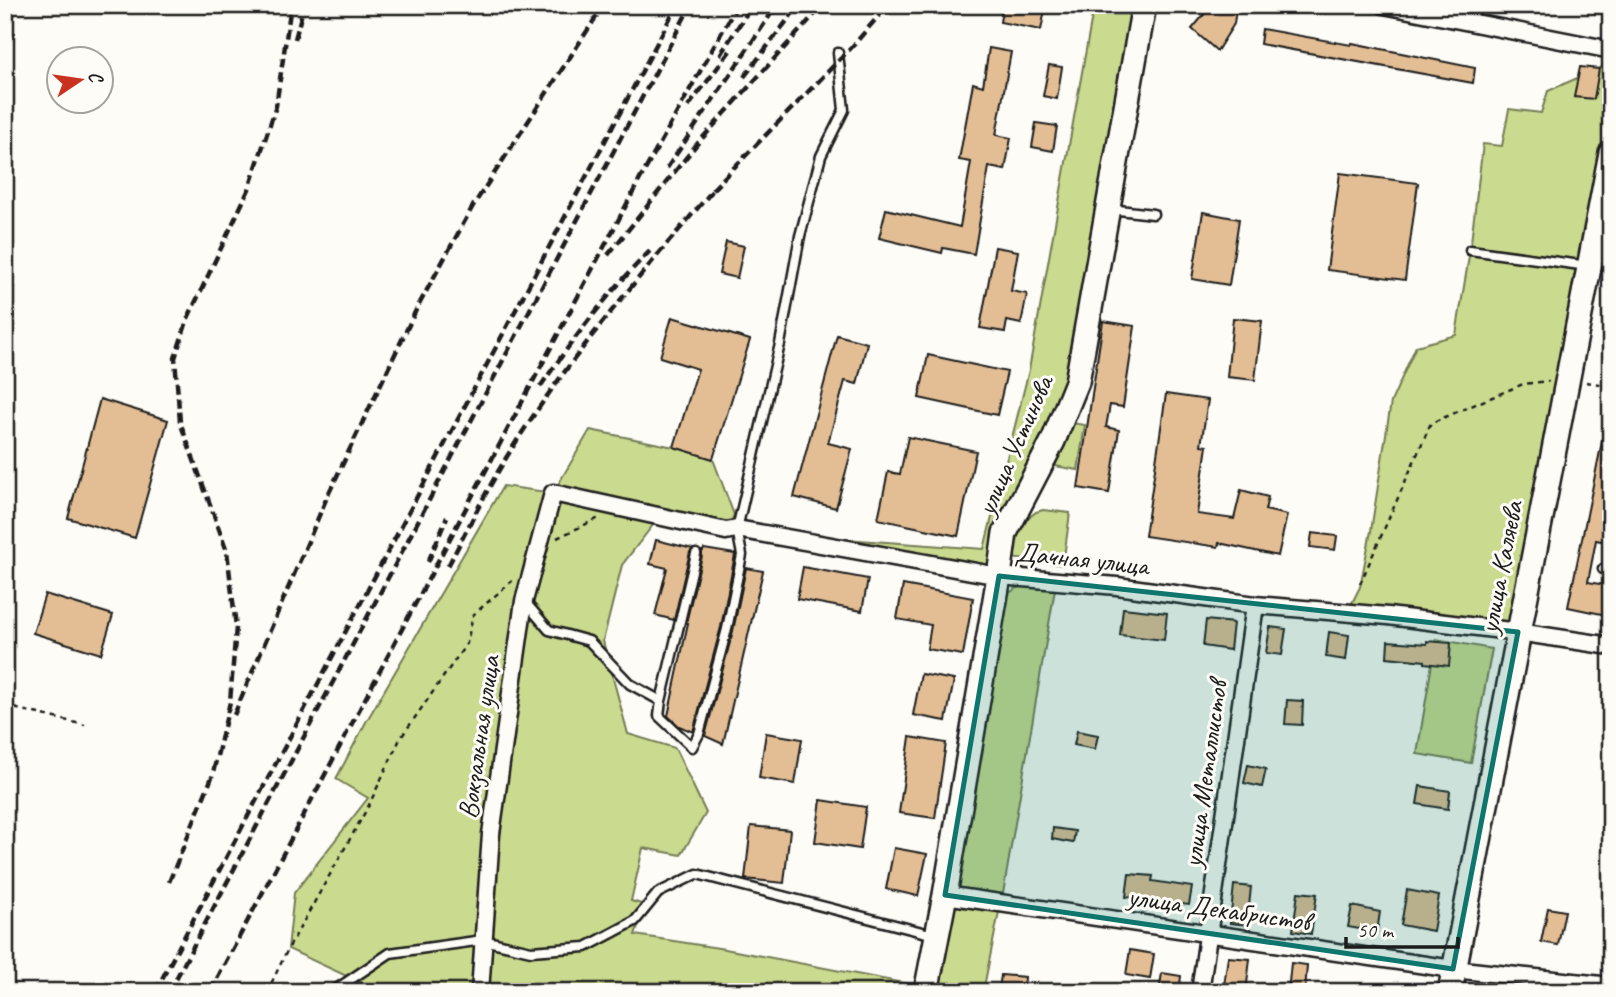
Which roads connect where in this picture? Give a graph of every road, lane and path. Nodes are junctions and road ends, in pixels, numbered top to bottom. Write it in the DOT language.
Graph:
graph roads {
  1 [pos="1144,5"];
  2 [pos="1384,5"];
  3 [pos="1611,50"];
  4 [pos="838,53"];
  5 [pos="1611,153"];
  6 [pos="1107,209"];
  7 [pos="1153,214"];
  8 [pos="1470,250"];
  9 [pos="1588,266"];
  10 [pos="1567,378"];
  11 [pos="1611,386"];
  12 [pos="552,493"];
  13 [pos="624,508"];
  14 [pos="737,530"];
  15 [pos="696,554"];
  16 [pos="534,563"];
  17 [pos="999,576"];
  18 [pos="1360,584"];
  19 [pos="524,601"];
  20 [pos="1255,605"];
  21 [pos="1518,632"];
  22 [pos="1611,646"];
  23 [pos="661,701"];
  24 [pos="5,706"];
  25 [pos="85,725"];
  26 [pos="945,895"];
  27 [pos="1208,933"];
  28 [pos="937,936"];
  29 [pos="483,940"];
  30 [pos="1454,969"];
  31 [pos="1611,986"];
  32 [pos="267,992"];
  33 [pos="332,992"];
  34 [pos="480,992"];
  35 [pos="926,992"];
  36 [pos="1200,992"];
  37 [pos="1450,992"];
  1 -- 6 [label="street, улица Устинова"];
  2 -- 3 [label="street"];
  4 -- 14 [label="lane"];
  5 -- 9 [label="street, улица Каляева"];
  6 -- 7 [label="lane"];
  6 -- 17 [label="street, улица Устинова"];
  8 -- 9 [label="lane"];
  9 -- 10 [label="street, улица Каляева"];
  10 -- 11 [label="path"];
  10 -- 18 [label="path"];
  10 -- 21 [label="street, улица Каляева"];
  12 -- 13 [label="street, Дачная улица"];
  12 -- 16 [label="street, Вокзальная улица"];
  13 -- 14 [label="street, Дачная улица"];
  13 -- 16 [label="path"];
  14 -- 17 [label="street, Дачная улица"];
  14 -- 23 [label="lane"];
  15 -- 23 [label="lane"];
  16 -- 19 [label="street, Вокзальная улица"];
  16 -- 32 [label="path"];
  17 -- 20 [label="street, Дачная улица"];
  17 -- 26 [label="street, улица Устинова"];
  19 -- 23 [label="lane"];
  19 -- 29 [label="street, Вокзальная улица"];
  20 -- 21 [label="street, Дачная улица"];
  20 -- 27 [label="street, улица Металлистов"];
  21 -- 22 [label="street, Дачная улица"];
  21 -- 30 [label="street, улица Каляева"];
  24 -- 25 [label="path"];
  26 -- 27 [label="street, улица Декабристов"];
  26 -- 28 [label="street, улица Устинова"];
  27 -- 30 [label="street, улица Декабристов"];
  27 -- 36 [label="street, улица Металлистов"];
  28 -- 29 [label="lane"];
  28 -- 35 [label="street, улица Устинова"];
  29 -- 33 [label="lane"];
  29 -- 34 [label="street, Вокзальная улица"];
  30 -- 31 [label="street, улица Декабристов"];
  30 -- 37 [label="street, улица Каляева"];
}
